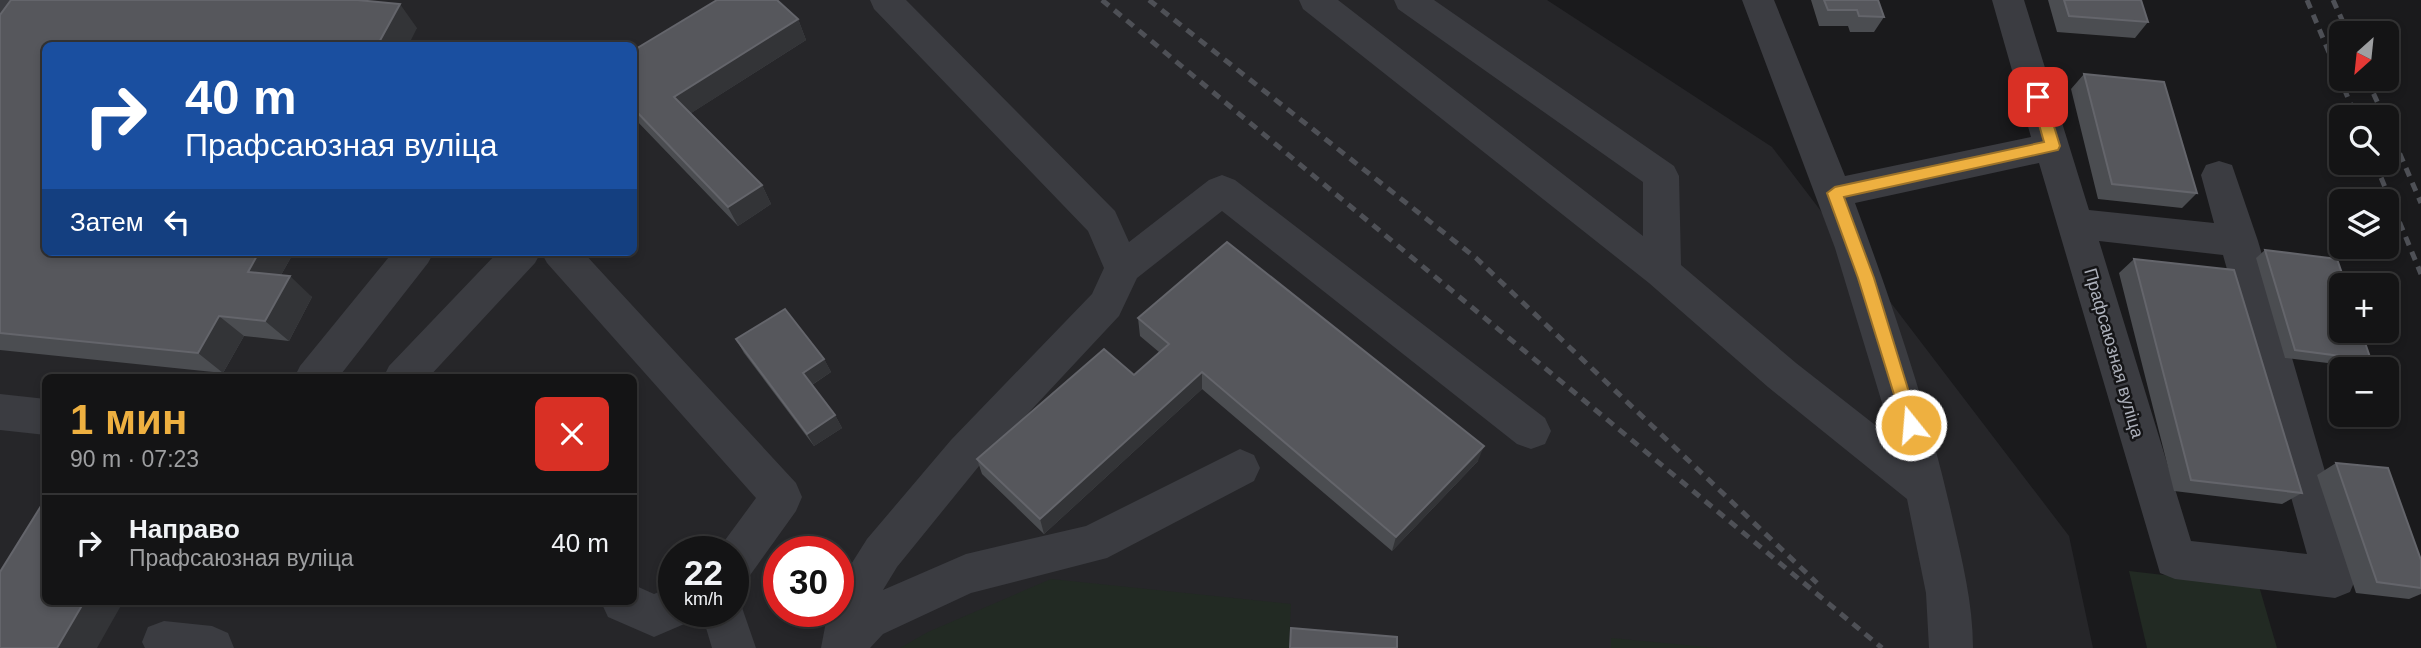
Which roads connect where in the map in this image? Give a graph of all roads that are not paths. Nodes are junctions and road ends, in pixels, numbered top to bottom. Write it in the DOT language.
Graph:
graph roads {
  1 [pos="9,0"];
  2 [pos="886,0"];
  3 [pos="1315,0"];
  4 [pos="1410,0"];
  5 [pos="1758,0"];
  6 [pos="2008,0"];
  7 [pos="0,12"];
  8 [pos="2053,146"];
  9 [pos="2219,175"];
  10 [pos="1835,193"];
  11 [pos="2076,224"];
  12 [pos="2239,241"];
  13 [pos="412,256"];
  14 [pos="518,256"];
  15 [pos="564,256"];
  16 [pos="1123,268"];
  17 [pos="1662,272"];
  18 [pos="317,374"];
  19 [pos="407,374"];
  20 [pos="0,412"];
  21 [pos="42,417"];
  22 [pos="1531,431"];
  23 [pos="1240,468"];
  24 [pos="1925,489"];
  25 [pos="749,541"];
  26 [pos="630,605"];
  27 [pos="658,614"];
  28 [pos="728,627"];
  29 [pos="164,642"];
  30 [pos="844,646"];
  31 [pos="212,648"];
  32 [pos="734,648"];
  33 [pos="1951,648"];
  1 -- 7 [label="street"];
  2 -- 16 [label="street"];
  3 -- 17 [label="street"];
  4 -- 17 [label="street"];
  5 -- 10 [label="street"];
  6 -- 8 [label="street, Прафсаюзная вуліца"];
  8 -- 10 [label="street"];
  8 -- 11 [label="street, Прафсаюзная вуліца"];
  9 -- 12 [label="street"];
  10 -- 24 [label="street"];
  11 -- 12 [label="street"];
  11 -- 12 [label="street, Прафсаюзная вуліца"];
  13 -- 18 [label="street"];
  14 -- 19 [label="street"];
  15 -- 25 [label="street"];
  16 -- 22 [label="street"];
  16 -- 30 [label="street"];
  17 -- 24 [label="street"];
  20 -- 21 [label="street"];
  23 -- 30 [label="street"];
  24 -- 33 [label="street"];
  26 -- 27 [label="street"];
  28 -- 32 [label="street"];
  29 -- 31 [label="street"];
}
